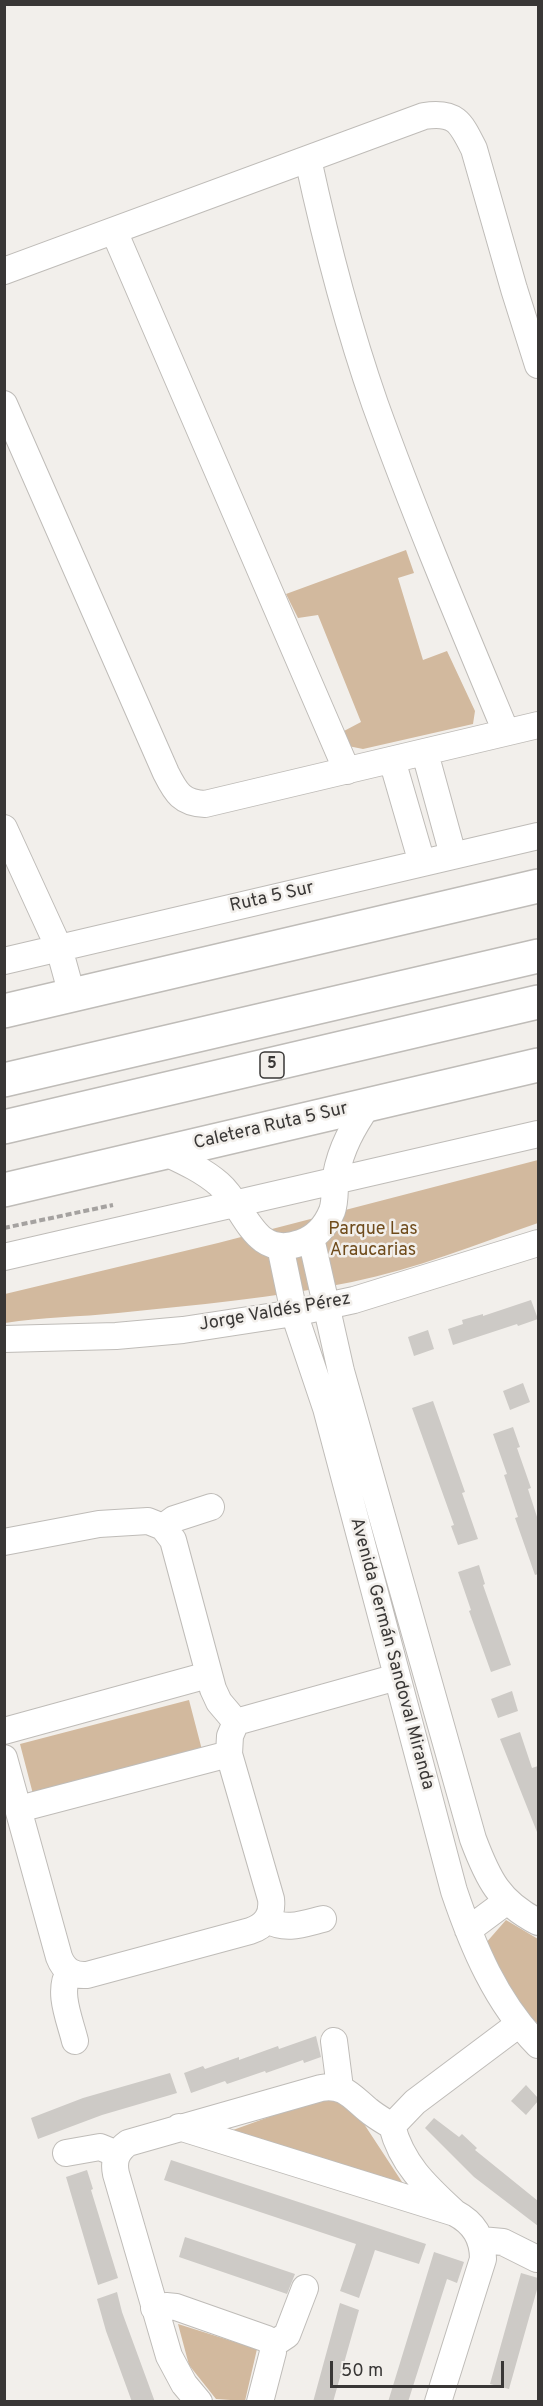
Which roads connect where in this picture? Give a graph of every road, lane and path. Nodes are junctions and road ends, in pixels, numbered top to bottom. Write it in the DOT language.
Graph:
graph roads {
  1 [pos="308,159"];
  2 [pos="114,231"];
  3 [pos="4,272"];
  4 [pos="538,365"];
  5 [pos="4,404"];
  6 [pos="538,725"];
  7 [pos="506,732"];
  8 [pos="425,753"];
  9 [pos="392,760"];
  10 [pos="347,771"];
  11 [pos="4,828"];
  12 [pos="538,836"];
  13 [pos="453,855"];
  14 [pos="422,863"];
  15 [pos="538,886"];
  16 [pos="59,948"];
  17 [pos="538,957"];
  18 [pos="4,961"];
  19 [pos="72,995"];
  20 [pos="538,1002"];
  21 [pos="4,1011"];
  22 [pos="538,1065"];
  23 [pos="4,1080"];
  24 [pos="368,1105"];
  25 [pos="4,1127"];
  26 [pos="538,1134"];
  27 [pos="164,1152"];
  28 [pos="335,1181"];
  29 [pos="4,1190"];
  30 [pos="236,1204"];
  31 [pos="311,1238"];
  32 [pos="538,1243"];
  33 [pos="280,1246"];
  34 [pos="4,1257"];
  35 [pos="327,1306"];
  36 [pos="294,1313"];
  37 [pos="4,1339"];
  38 [pos="211,1508"];
  39 [pos="385,1526"];
  40 [pos="163,1527"];
  41 [pos="359,1534"];
  42 [pos="4,1542"];
  43 [pos="208,1675"];
  44 [pos="397,1677"];
  45 [pos="236,1722"];
  46 [pos="4,1731"];
  47 [pos="229,1754"];
  48 [pos="4,1758"];
  49 [pos="18,1809"];
  50 [pos="507,1901"];
  51 [pos="323,1919"];
  52 [pos="267,1920"];
  53 [pos="538,1922"];
  54 [pos="468,1930"];
  55 [pos="69,1972"];
  56 [pos="519,2024"];
  57 [pos="75,2041"];
  58 [pos="334,2041"];
  59 [pos="538,2045"];
  60 [pos="340,2088"];
  61 [pos="233,2112"];
  62 [pos="393,2126"];
  63 [pos="179,2127"];
  64 [pos="228,2142"];
  65 [pos="66,2153"];
  66 [pos="117,2154"];
  67 [pos="412,2188"];
  68 [pos="481,2240"];
  69 [pos="537,2259"];
  70 [pos="305,2288"];
  71 [pos="154,2308"];
  72 [pos="272,2345"];
  73 [pos="199,2402"];
  74 [pos="260,2402"];
  75 [pos="438,2402"];
  1 -- 2 [label="street"];
  1 -- 4 [label="street"];
  1 -- 7 [label="street"];
  2 -- 3 [label="street"];
  2 -- 10 [label="street"];
  5 -- 10 [label="street"];
  6 -- 7 [label="street"];
  7 -- 8 [label="street"];
  8 -- 9 [label="street"];
  8 -- 13 [label="street"];
  9 -- 10 [label="street"];
  9 -- 14 [label="street"];
  11 -- 16 [label="street"];
  12 -- 13 [label="street, Ruta 5 Sur"];
  13 -- 14 [label="street, Ruta 5 Sur"];
  14 -- 16 [label="street, Ruta 5 Sur"];
  15 -- 19 [label="main road"];
  16 -- 18 [label="street, Ruta 5 Sur"];
  16 -- 19 [label="street"];
  17 -- 23 [label="main road"];
  19 -- 21 [label="main road"];
  20 -- 25 [label="main road, 5"];
  22 -- 24 [label="main road, Caletera Ruta 5 Sur"];
  24 -- 27 [label="main road, Caletera Ruta 5 Sur"];
  24 -- 28 [label="street"];
  26 -- 28 [label="street"];
  27 -- 29 [label="main road, Caletera Ruta 5 Sur"];
  27 -- 30 [label="street"];
  28 -- 30 [label="street"];
  28 -- 31 [label="street"];
  30 -- 33 [label="street"];
  30 -- 34 [label="street"];
  31 -- 33 [label="street"];
  31 -- 35 [label="street, Avenida Germán Sandoval Miranda"];
  32 -- 35 [label="street, Jorge Valdés Pérez"];
  33 -- 36 [label="street, Avenida Germán Sandoval Miranda"];
  35 -- 36 [label="street, Jorge Valdés Pérez"];
  35 -- 39 [label="street, Avenida Germán Sandoval Miranda"];
  36 -- 37 [label="street, Jorge Valdés Pérez"];
  36 -- 41 [label="street, Avenida Germán Sandoval Miranda"];
  38 -- 40 [label="street"];
  39 -- 41 [label="street"];
  39 -- 50 [label="street, Avenida Germán Sandoval Miranda"];
  40 -- 42 [label="street"];
  40 -- 43 [label="street"];
  41 -- 44 [label="street, Avenida Germán Sandoval Miranda"];
  43 -- 45 [label="street"];
  43 -- 46 [label="street"];
  44 -- 45 [label="street"];
  44 -- 54 [label="street, Avenida Germán Sandoval Miranda"];
  45 -- 47 [label="street"];
  47 -- 49 [label="street"];
  47 -- 52 [label="street"];
  48 -- 49 [label="street"];
  49 -- 55 [label="street"];
  50 -- 53 [label="street, Avenida Germán Sandoval Miranda"];
  50 -- 54 [label="street"];
  51 -- 52 [label="street"];
  52 -- 55 [label="street"];
  54 -- 56 [label="street, Avenida Germán Sandoval Miranda"];
  55 -- 57 [label="street"];
  56 -- 59 [label="street, Avenida Germán Sandoval Miranda"];
  56 -- 62 [label="street"];
  58 -- 60 [label="street"];
  60 -- 61 [label="street"];
  60 -- 62 [label="street"];
  61 -- 63 [label="street"];
  61 -- 64 [label="street"];
  62 -- 67 [label="street"];
  63 -- 64 [label="street"];
  63 -- 66 [label="street"];
  64 -- 67 [label="street"];
  65 -- 66 [label="street"];
  66 -- 71 [label="street"];
  67 -- 68 [label="street"];
  68 -- 69 [label="street"];
  68 -- 75 [label="street"];
  70 -- 72 [label="street"];
  71 -- 72 [label="street"];
  71 -- 73 [label="street"];
  72 -- 74 [label="street"];
}
